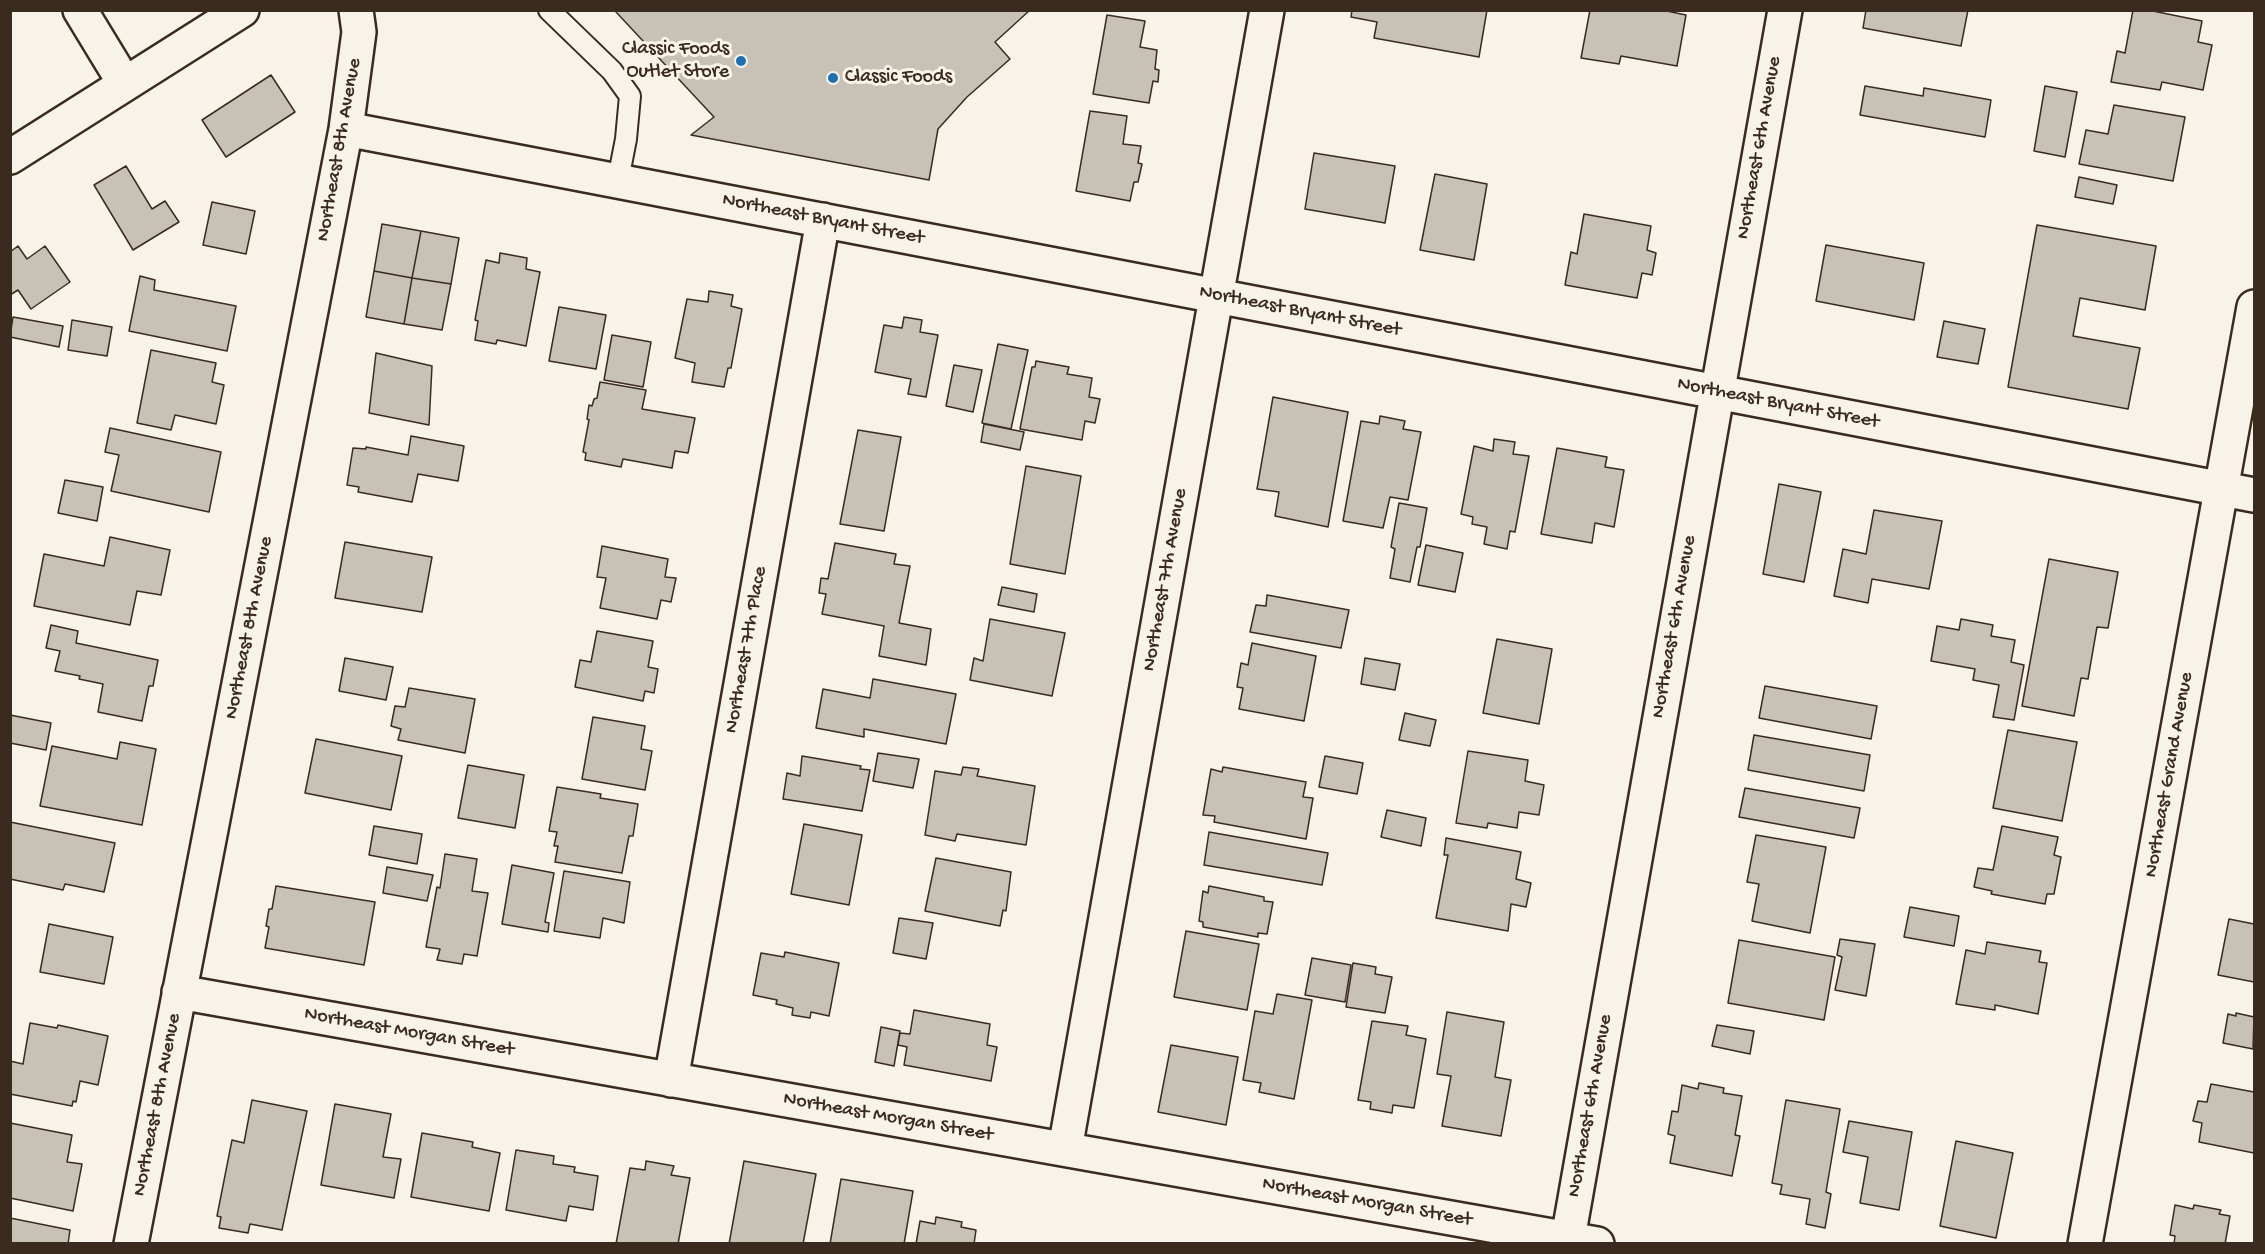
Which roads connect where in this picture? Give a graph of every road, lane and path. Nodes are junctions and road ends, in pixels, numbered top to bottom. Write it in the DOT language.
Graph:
graph roads {
  1 [pos="80,10"];
  2 [pos="242,10"];
  3 [pos="356,10"];
  4 [pos="549,10"];
  5 [pos="1267,10"];
  6 [pos="1785,10"];
  7 [pos="125,84"];
  8 [pos="346,129"];
  9 [pos="10,157"];
  10 [pos="618,180"];
  11 [pos="824,220"];
  12 [pos="1216,296"];
  13 [pos="2254,307"];
  14 [pos="1716,392"];
  15 [pos="2223,489"];
  16 [pos="2254,495"];
  17 [pos="179,992"];
  18 [pos="671,1080"];
  19 [pos="1065,1149"];
  20 [pos="1577,1242"];
  21 [pos="131,1244"];
  22 [pos="2085,1244"];
  1 -- 7 [label="street"];
  2 -- 7 [label="street"];
  3 -- 8 [label="street, Northeast 8th Avenue"];
  4 -- 10 [label="lane"];
  5 -- 12 [label="street, Northeast 7th Avenue"];
  6 -- 14 [label="street, Northeast 6th Avenue"];
  7 -- 9 [label="street"];
  8 -- 10 [label="street, Northeast Bryant Street"];
  8 -- 17 [label="street, Northeast 8th Avenue"];
  10 -- 11 [label="street, Northeast Bryant Street"];
  11 -- 12 [label="street, Northeast Bryant Street"];
  11 -- 18 [label="street, Northeast 7th Place"];
  12 -- 14 [label="street, Northeast Bryant Street"];
  12 -- 19 [label="street, Northeast 7th Avenue"];
  13 -- 15 [label="street, Northeast Grand Avenue"];
  14 -- 15 [label="street, Northeast Bryant Street"];
  14 -- 20 [label="street, Northeast 6th Avenue"];
  15 -- 16 [label="street, Northeast Bryant Street"];
  15 -- 22 [label="street, Northeast Grand Avenue"];
  17 -- 18 [label="street, Northeast Morgan Street"];
  17 -- 21 [label="street, Northeast 8th Avenue"];
  18 -- 19 [label="street, Northeast Morgan Street"];
  19 -- 20 [label="street, Northeast Morgan Street"];
}
